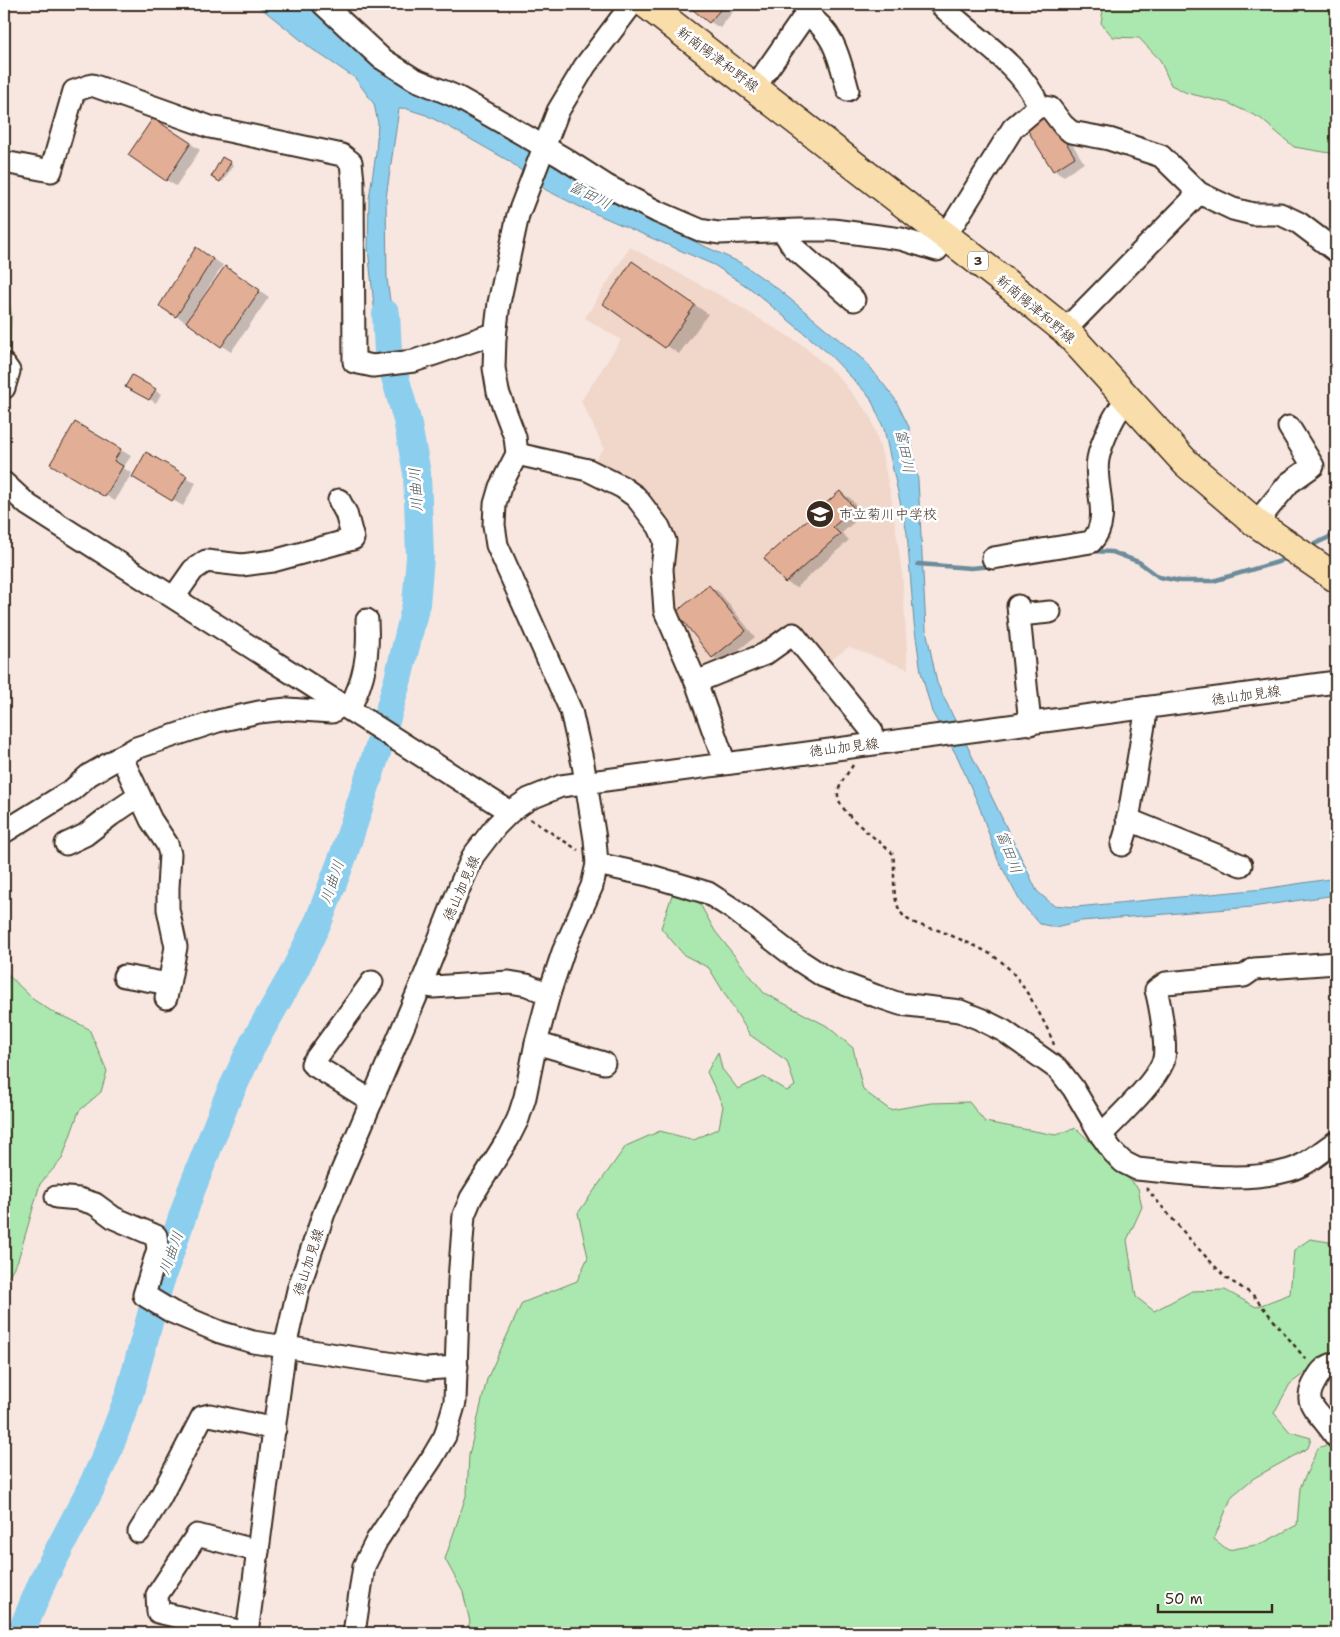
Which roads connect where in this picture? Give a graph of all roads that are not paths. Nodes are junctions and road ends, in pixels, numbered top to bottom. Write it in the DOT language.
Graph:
graph roads {
  1 [pos="323,4"];
  2 [pos="632,4"];
  3 [pos="646,4"];
  4 [pos="940,4"];
  5 [pos="809,8"];
  6 [pos="755,87"];
  7 [pos="848,90"];
  8 [pos="1039,106"];
  9 [pos="543,152"];
  10 [pos="4,162"];
  11 [pos="1200,193"];
  12 [pos="783,231"];
  13 [pos="945,236"];
  14 [pos="1336,251"];
  15 [pos="854,300"];
  16 [pos="1065,330"];
  17 [pos="495,337"];
  18 [pos="4,364"];
  19 [pos="4,388"];
  20 [pos="1127,400"];
  21 [pos="1289,427"];
  22 [pos="517,454"];
  23 [pos="4,484"];
  24 [pos="339,500"];
  25 [pos="1256,523"];
  26 [pos="993,558"];
  27 [pos="1336,578"];
  28 [pos="174,597"];
  29 [pos="1050,612"];
  30 [pos="367,620"];
  31 [pos="696,682"];
  32 [pos="1336,682"];
  33 [pos="346,707"];
  34 [pos="1144,708"];
  35 [pos="1030,724"];
  36 [pos="867,744"];
  37 [pos="121,756"];
  38 [pos="723,763"];
  39 [pos="586,782"];
  40 [pos="139,796"];
  41 [pos="510,812"];
  42 [pos="1127,819"];
  43 [pos="4,832"];
  44 [pos="66,844"];
  45 [pos="1122,845"];
  46 [pos="596,864"];
  47 [pos="1241,865"];
  48 [pos="1336,963"];
  49 [pos="124,976"];
  50 [pos="372,982"];
  51 [pos="421,984"];
  52 [pos="549,994"];
  53 [pos="536,1044"];
  54 [pos="604,1063"];
  55 [pos="372,1101"];
  56 [pos="1101,1135"];
  57 [pos="1336,1142"];
  58 [pos="56,1197"];
  59 [pos="285,1347"];
  60 [pos="1336,1362"];
  61 [pos="457,1367"];
  62 [pos="275,1429"];
  63 [pos="1336,1436"];
  64 [pos="139,1532"];
  65 [pos="258,1551"];
  66 [pos="248,1633"];
  67 [pos="354,1633"];
  1 -- 9 [label="street"];
  2 -- 9 [label="street"];
  3 -- 6 [label="main road, 新南陽津和野線 / 3"];
  4 -- 8 [label="street"];
  5 -- 6 [label="street"];
  5 -- 7 [label="street"];
  6 -- 13 [label="main road, 新南陽津和野線 / 3"];
  8 -- 11 [label="street"];
  8 -- 13 [label="street"];
  9 -- 12 [label="street"];
  9 -- 17 [label="street"];
  10 -- 17 [label="street"];
  11 -- 14 [label="street"];
  11 -- 16 [label="street"];
  12 -- 13 [label="street"];
  12 -- 15 [label="street"];
  13 -- 16 [label="main road, 新南陽津和野線 / 3"];
  16 -- 20 [label="main road, 新南陽津和野線 / 3"];
  17 -- 22 [label="street"];
  18 -- 19 [label="street"];
  20 -- 25 [label="main road, 新南陽津和野線 / 3"];
  20 -- 26 [label="street"];
  21 -- 25 [label="street"];
  22 -- 31 [label="street"];
  22 -- 39 [label="street"];
  23 -- 28 [label="street"];
  24 -- 28 [label="street"];
  25 -- 27 [label="main road, 新南陽津和野線 / 3"];
  28 -- 33 [label="street"];
  29 -- 35 [label="street"];
  30 -- 33 [label="street"];
  31 -- 36 [label="street"];
  31 -- 38 [label="street"];
  32 -- 34 [label="street, 徳山加見線"];
  33 -- 37 [label="street"];
  33 -- 41 [label="street"];
  34 -- 35 [label="street, 徳山加見線"];
  34 -- 42 [label="street"];
  35 -- 36 [label="street, 徳山加見線"];
  36 -- 38 [label="street, 徳山加見線"];
  37 -- 40 [label="street"];
  37 -- 43 [label="street"];
  38 -- 39 [label="street, 徳山加見線"];
  39 -- 41 [label="street, 徳山加見線"];
  39 -- 46 [label="street"];
  40 -- 44 [label="street"];
  40 -- 49 [label="street"];
  41 -- 51 [label="street, 徳山加見線"];
  42 -- 45 [label="street"];
  42 -- 47 [label="street"];
  46 -- 52 [label="street"];
  46 -- 56 [label="street"];
  48 -- 56 [label="street"];
  50 -- 55 [label="street"];
  51 -- 52 [label="street"];
  51 -- 55 [label="street, 徳山加見線"];
  52 -- 53 [label="street"];
  53 -- 54 [label="street"];
  53 -- 61 [label="street"];
  55 -- 59 [label="street, 徳山加見線"];
  56 -- 57 [label="street"];
  58 -- 59 [label="street"];
  59 -- 61 [label="street"];
  59 -- 62 [label="street, 徳山加見線"];
  60 -- 63 [label="street"];
  61 -- 67 [label="street"];
  62 -- 64 [label="street"];
  62 -- 65 [label="street, 徳山加見線"];
  65 -- 66 [label="street, 徳山加見線"];
  65 -- 66 [label="street"];
}
